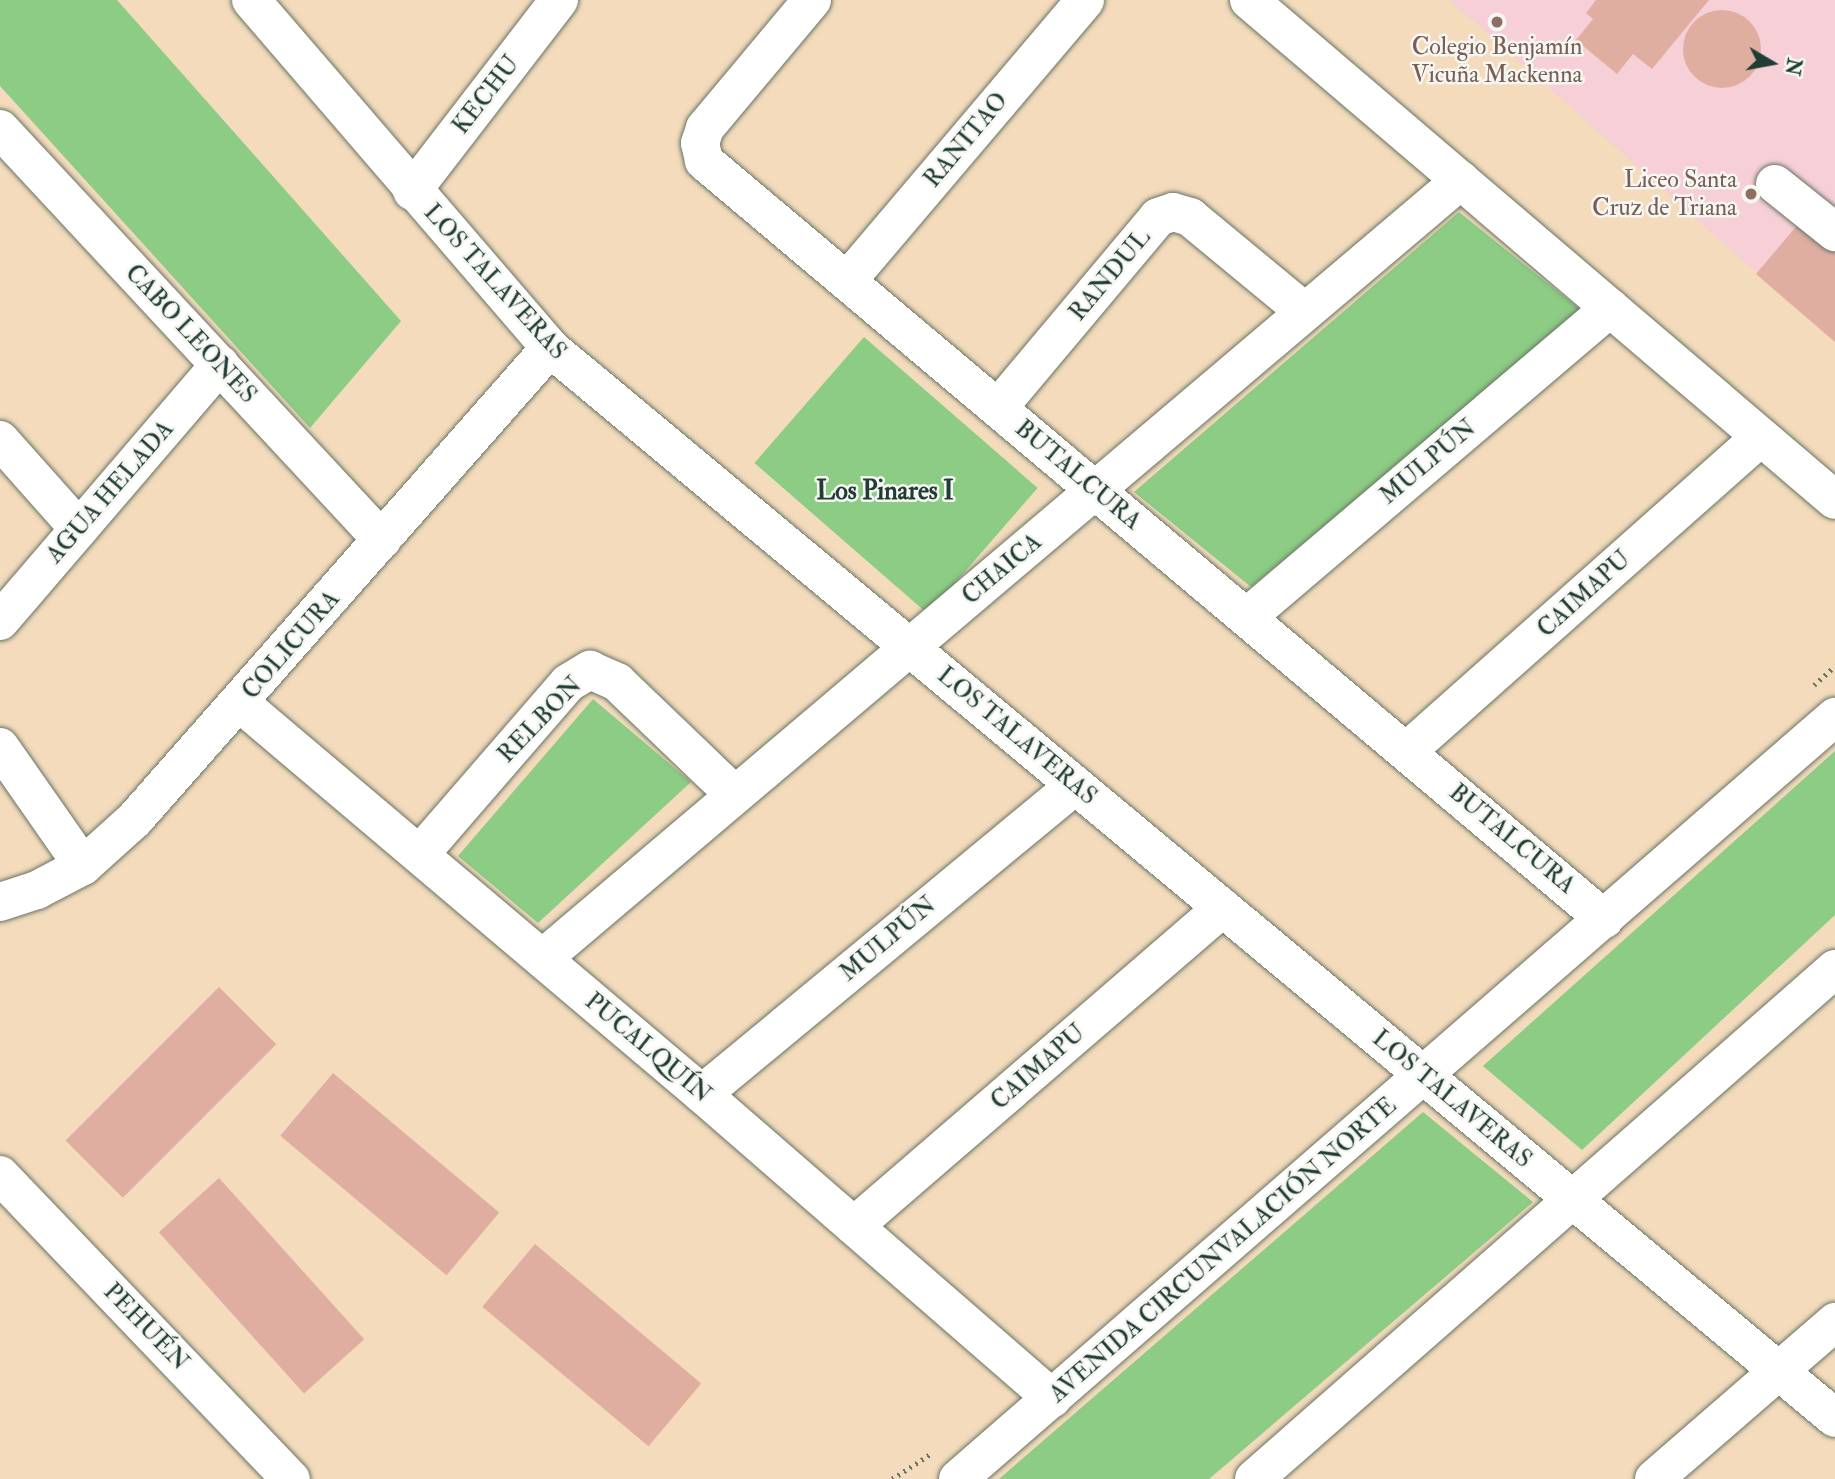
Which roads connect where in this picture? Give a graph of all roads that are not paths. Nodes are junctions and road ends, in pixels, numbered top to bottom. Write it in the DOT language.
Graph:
graph roads {
  1 [pos="251,0"];
  2 [pos="559,0"];
  3 [pos="812,0"];
  4 [pos="1085,0"];
  5 [pos="1249,0"];
  6 [pos="0,129"];
  7 [pos="1461,180"];
  8 [pos="1775,184"];
  9 [pos="412,191"];
  10 [pos="1835,232"];
  11 [pos="847,281"];
  12 [pos="1610,308"];
  13 [pos="1305,312"];
  14 [pos="550,348"];
  15 [pos="220,364"];
  16 [pos="998,408"];
  17 [pos="1761,437"];
  18 [pos="0,440"];
  19 [pos="1096,490"];
  20 [pos="1835,500"];
  21 [pos="79,528"];
  22 [pos="382,540"];
  23 [pos="1247,617"];
  24 [pos="0,621"];
  25 [pos="911,646"];
  26 [pos="240,703"];
  27 [pos="1835,717"];
  28 [pos="0,747"];
  29 [pos="1407,751"];
  30 [pos="1075,785"];
  31 [pos="735,795"];
  32 [pos="420,854"];
  33 [pos="83,866"];
  34 [pos="0,902"];
  35 [pos="1223,908"];
  36 [pos="1604,919"];
  37 [pos="543,958"];
  38 [pos="1835,969"];
  39 [pos="1423,1077"];
  40 [pos="702,1094"];
  41 [pos="0,1175"];
  42 [pos="1572,1199"];
  43 [pos="854,1226"];
  44 [pos="1835,1322"];
  45 [pos="1780,1372"];
  46 [pos="1052,1398"];
  47 [pos="1835,1418"];
  48 [pos="291,1479"];
  49 [pos="958,1479"];
  50 [pos="1254,1479"];
  51 [pos="1654,1479"];
  1 -- 9 [label="street, LOS TALAVERAS"];
  2 -- 9 [label="street, KECHU"];
  3 -- 11 [label="street, BUTALCURA"];
  4 -- 11 [label="street, RANITAO"];
  5 -- 7 [label="street"];
  6 -- 15 [label="street, CABO LEONES"];
  7 -- 12 [label="street"];
  7 -- 13 [label="street, CHAICA"];
  8 -- 10 [label="street"];
  9 -- 14 [label="street, LOS TALAVERAS"];
  11 -- 16 [label="street, BUTALCURA"];
  12 -- 17 [label="street"];
  12 -- 23 [label="street, MULPÚN"];
  13 -- 16 [label="street, RANDUL"];
  13 -- 19 [label="street, CHAICA"];
  14 -- 22 [label="street, COLICURA"];
  14 -- 25 [label="street, LOS TALAVERAS"];
  15 -- 21 [label="street, AGUA HELADA"];
  15 -- 22 [label="street, CABO LEONES"];
  16 -- 19 [label="street, BUTALCURA"];
  17 -- 20 [label="street"];
  17 -- 29 [label="street, CAIMAPU"];
  18 -- 21 [label="street"];
  19 -- 23 [label="street, BUTALCURA"];
  19 -- 25 [label="street, CHAICA"];
  21 -- 24 [label="street, AGUA HELADA"];
  22 -- 26 [label="street, COLICURA"];
  23 -- 29 [label="street, BUTALCURA"];
  25 -- 30 [label="street, LOS TALAVERAS"];
  25 -- 31 [label="street, CHAICA"];
  26 -- 32 [label="street, PUCALQUÍN"];
  26 -- 33 [label="street, COLICURA"];
  27 -- 36 [label="street, AVENIDA CIRCUNVALACIÓN NORTE"];
  28 -- 33 [label="street"];
  29 -- 36 [label="street, BUTALCURA"];
  30 -- 35 [label="street, LOS TALAVERAS"];
  30 -- 40 [label="street, MULPÚN"];
  31 -- 32 [label="street, RELBON"];
  31 -- 37 [label="street, CHAICA"];
  32 -- 37 [label="street, PUCALQUÍN"];
  33 -- 34 [label="street, COLICURA"];
  35 -- 39 [label="street, LOS TALAVERAS"];
  35 -- 43 [label="street, CAIMAPU"];
  36 -- 39 [label="street, AVENIDA CIRCUNVALACIÓN NORTE"];
  37 -- 40 [label="street, PUCALQUÍN"];
  38 -- 42 [label="street"];
  39 -- 42 [label="street, LOS TALAVERAS"];
  39 -- 46 [label="street, AVENIDA CIRCUNVALACIÓN NORTE"];
  40 -- 43 [label="street, PUCALQUÍN"];
  41 -- 48 [label="street, PEHUÉN"];
  42 -- 45 [label="street, LOS TALAVERAS"];
  42 -- 50 [label="street"];
  43 -- 46 [label="street, PUCALQUÍN"];
  44 -- 45 [label="street"];
  45 -- 47 [label="street, LOS TALAVERAS"];
  45 -- 51 [label="street"];
  46 -- 49 [label="street, AVENIDA CIRCUNVALACIÓN NORTE"];
}
